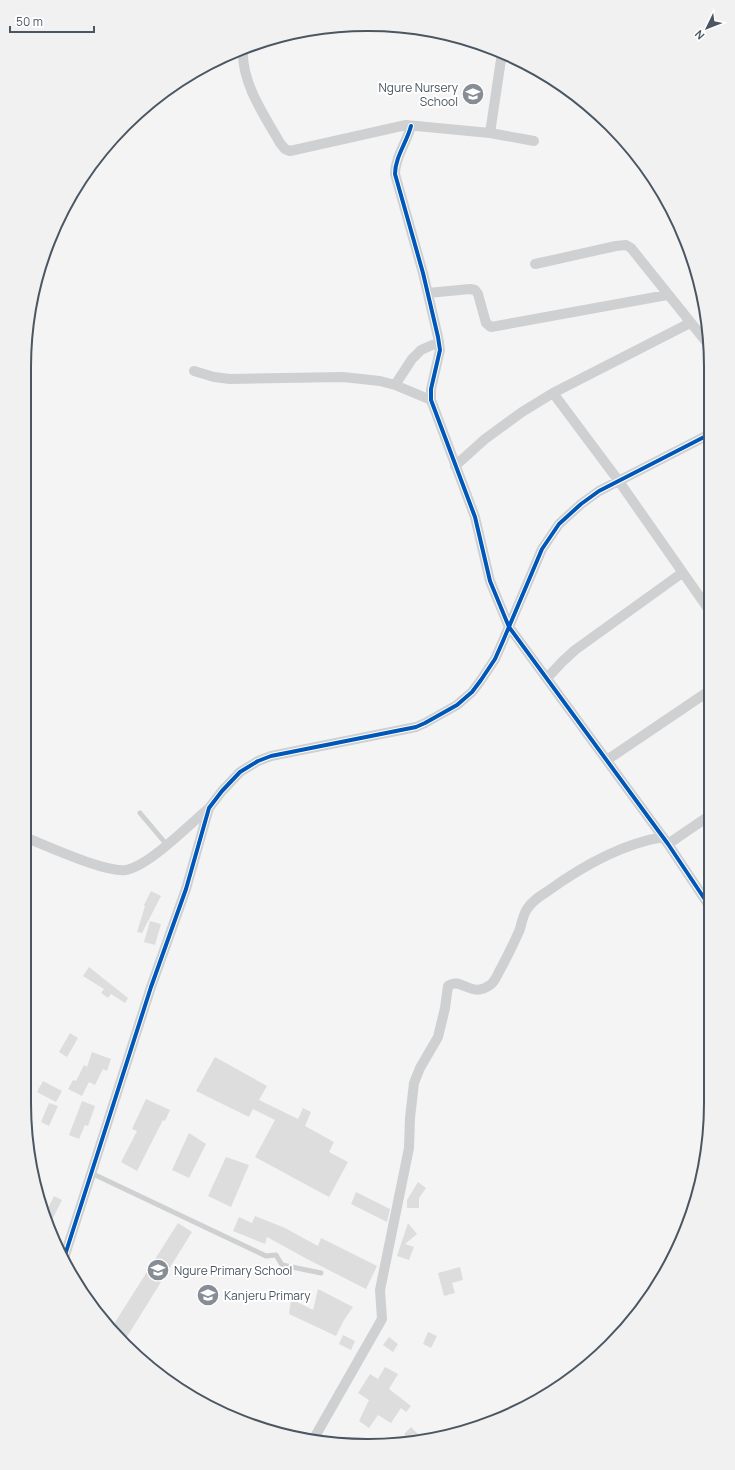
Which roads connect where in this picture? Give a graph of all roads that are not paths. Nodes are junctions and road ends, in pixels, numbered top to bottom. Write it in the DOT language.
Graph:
graph roads {
  1 [pos="242,56"];
  2 [pos="501,59"];
  3 [pos="411,126"];
  4 [pos="490,133"];
  5 [pos="534,141"];
  6 [pos="535,264"];
  7 [pos="428,292"];
  8 [pos="667,295"];
  9 [pos="690,323"];
  10 [pos="702,337"];
  11 [pos="439,342"];
  12 [pos="194,371"];
  13 [pos="395,385"];
  14 [pos="553,393"];
  15 [pos="431,400"];
  16 [pos="704,437"];
  17 [pos="455,466"];
  18 [pos="618,480"];
  19 [pos="682,573"];
  20 [pos="704,601"];
  21 [pos="509,627"];
  22 [pos="547,678"];
  23 [pos="704,694"];
  24 [pos="607,760"];
  25 [pos="209,808"];
  26 [pos="140,813"];
  27 [pos="704,819"];
  28 [pos="31,840"];
  29 [pos="665,841"];
  30 [pos="167,845"];
  31 [pos="704,898"];
  32 [pos="91,1173"];
  33 [pos="66,1251"];
  34 [pos="321,1273"];
  35 [pos="316,1435"];
  1 -- 3 [label="street"];
  2 -- 4 [label="street"];
  3 -- 4 [label="street"];
  3 -- 7 [label="street"];
  4 -- 5 [label="street"];
  6 -- 8 [label="street"];
  7 -- 8 [label="street"];
  7 -- 11 [label="street"];
  8 -- 9 [label="street"];
  9 -- 10 [label="street"];
  9 -- 14 [label="street"];
  11 -- 13 [label="street"];
  11 -- 15 [label="street"];
  12 -- 13 [label="street"];
  13 -- 15 [label="street"];
  14 -- 17 [label="street"];
  14 -- 18 [label="street"];
  15 -- 17 [label="street"];
  16 -- 18 [label="street"];
  17 -- 21 [label="street"];
  18 -- 19 [label="street"];
  18 -- 21 [label="street"];
  19 -- 20 [label="street"];
  19 -- 22 [label="street"];
  21 -- 22 [label="street"];
  21 -- 25 [label="street"];
  22 -- 24 [label="street"];
  23 -- 24 [label="street"];
  24 -- 29 [label="street"];
  25 -- 30 [label="street"];
  25 -- 32 [label="street"];
  26 -- 30 [label="lane"];
  27 -- 29 [label="street"];
  28 -- 30 [label="street"];
  29 -- 31 [label="street"];
  29 -- 35 [label="street"];
  32 -- 33 [label="street"];
  32 -- 34 [label="lane"];
}
